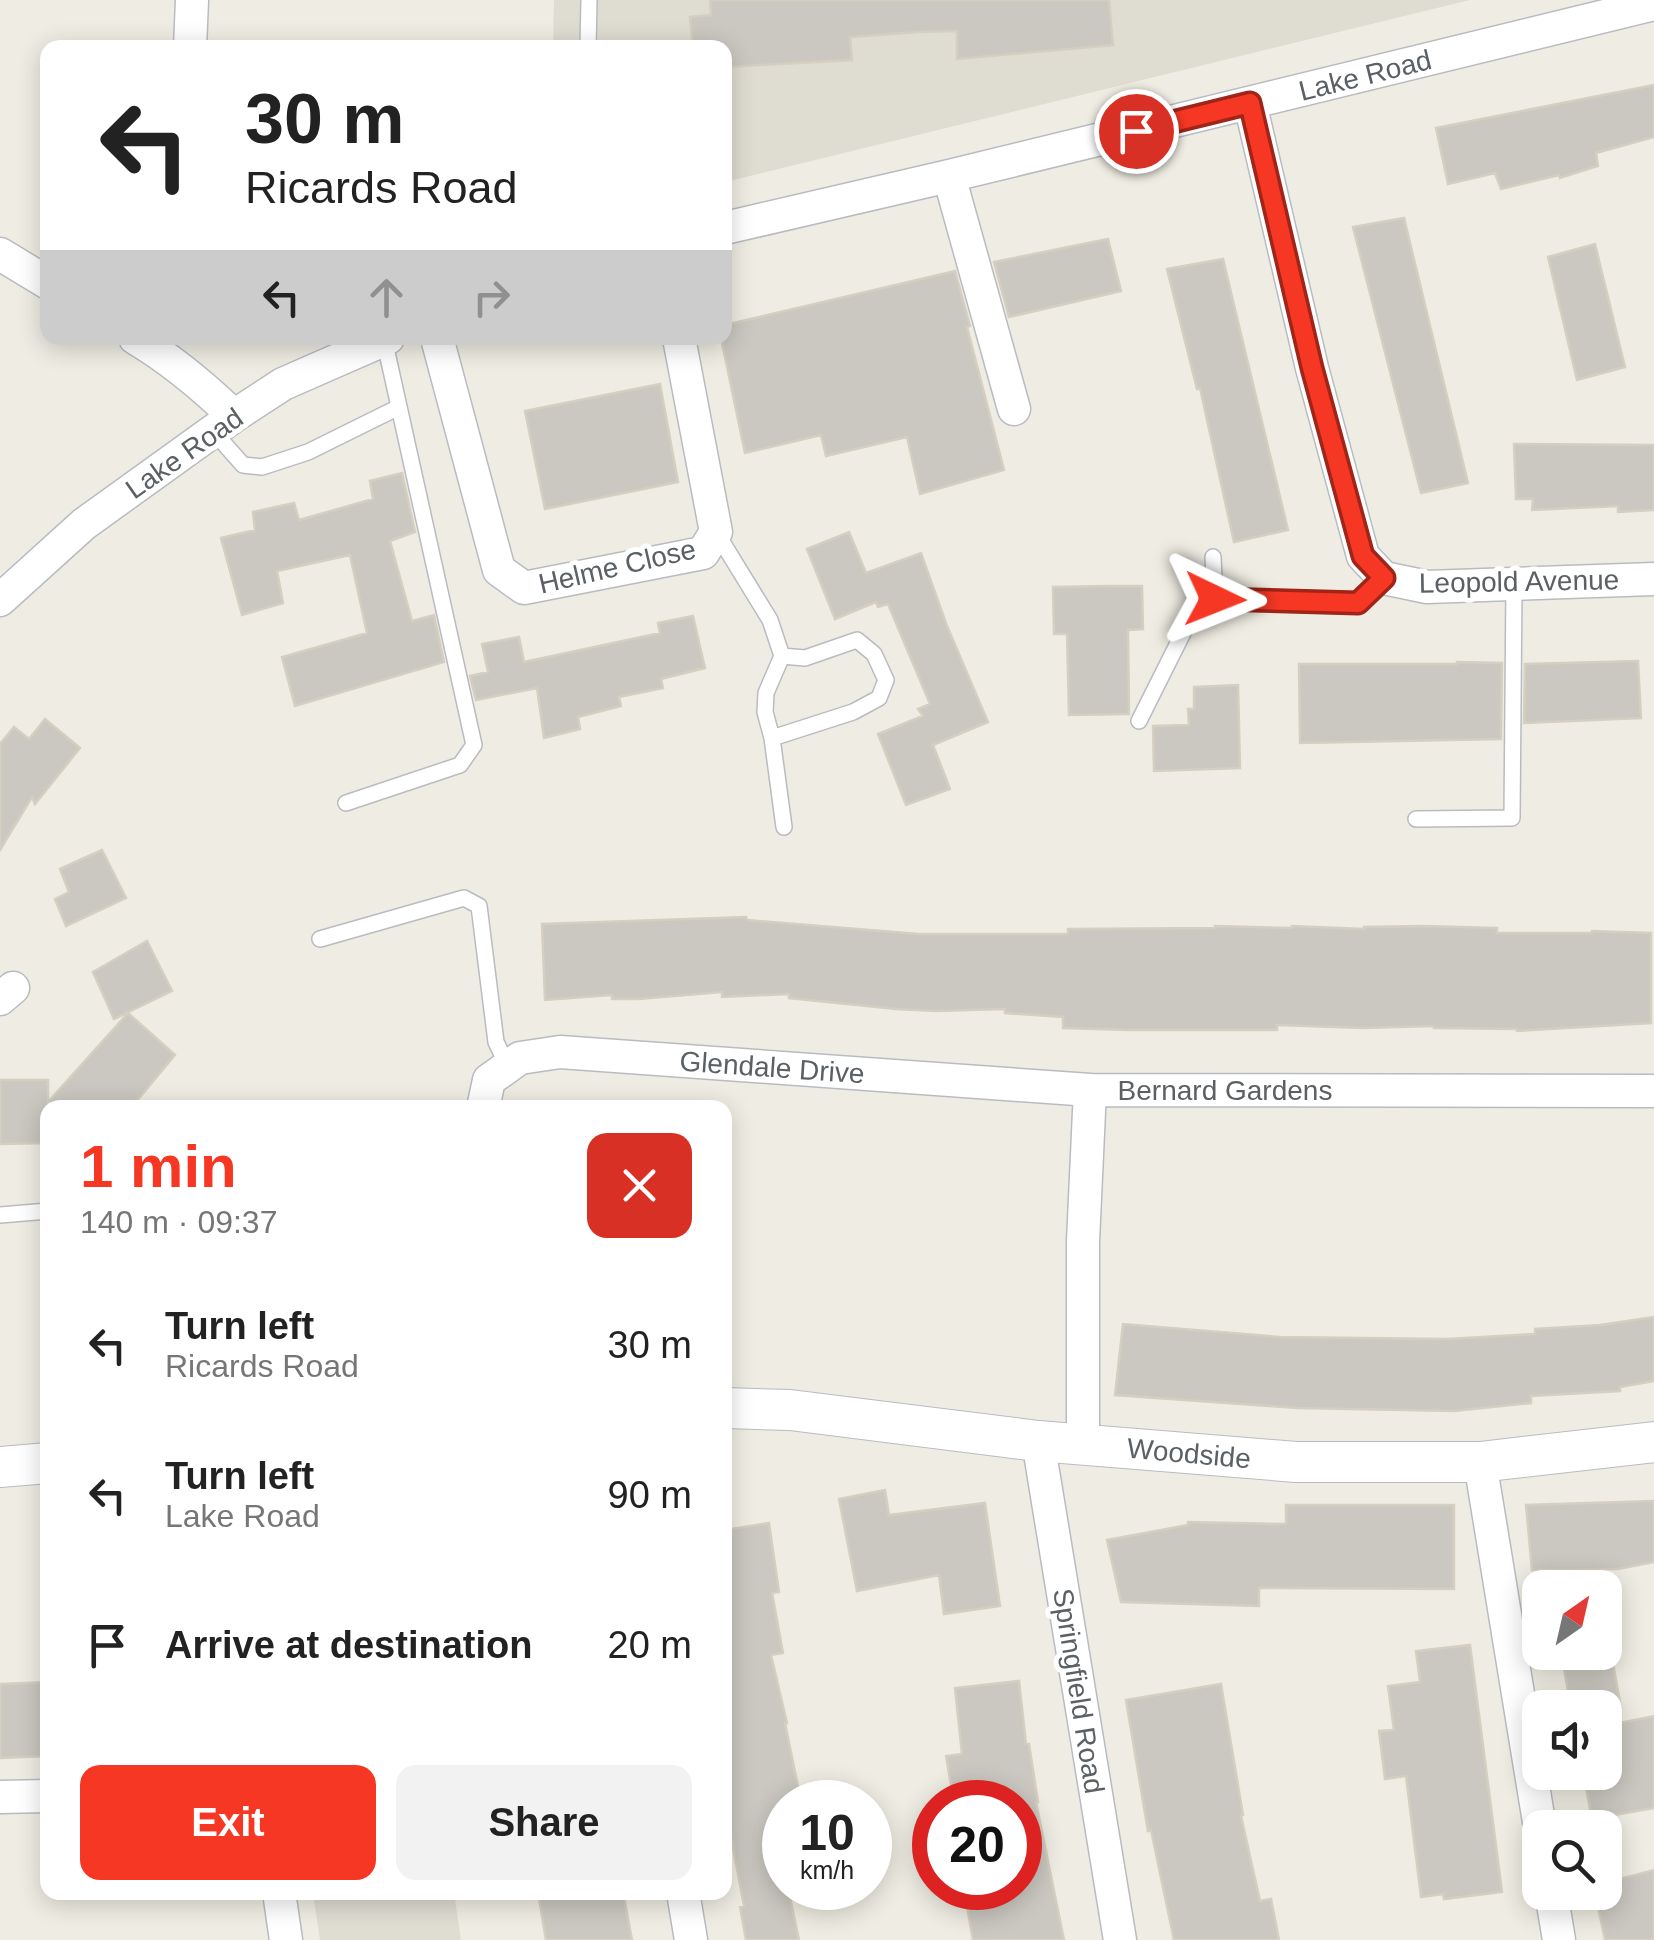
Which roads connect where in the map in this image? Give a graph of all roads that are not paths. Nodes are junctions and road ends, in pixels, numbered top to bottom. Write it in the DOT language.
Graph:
graph roads {
  1 [pos="192,0"];
  2 [pos="589,0"];
  3 [pos="1654,4"];
  4 [pos="190,40"];
  5 [pos="588,40"];
  6 [pos="1250,103"];
  7 [pos="949,176"];
  8 [pos="732,226"];
  9 [pos="0,254"];
  10 [pos="40,278"];
  11 [pos="370,345"];
  12 [pos="387,345"];
  13 [pos="440,345"];
  14 [pos="680,345"];
  15 [pos="174,348"];
  16 [pos="400,407"];
  17 [pos="1014,409"];
  18 [pos="224,424"];
  19 [pos="716,532"];
  20 [pos="1213,557"];
  21 [pos="1384,578"];
  22 [pos="1654,579"];
  23 [pos="1514,584"];
  24 [pos="1215,599"];
  25 [pos="0,600"];
  26 [pos="782,656"];
  27 [pos="1139,721"];
  28 [pos="772,738"];
  29 [pos="346,802"];
  30 [pos="1416,820"];
  31 [pos="784,827"];
  32 [pos="320,939"];
  33 [pos="508,1067"];
  34 [pos="1090,1090"];
  35 [pos="1654,1091"];
  36 [pos="485,1100"];
  37 [pos="40,1212"];
  38 [pos="0,1215"];
  39 [pos="732,1408"];
  40 [pos="1038,1442"];
  41 [pos="1654,1442"];
  42 [pos="1083,1444"];
  43 [pos="1480,1462"];
  44 [pos="40,1463"];
  45 [pos="0,1467"];
  46 [pos="40,1796"];
  47 [pos="0,1797"];
  48 [pos="1537,1810"];
  49 [pos="280,1900"];
  50 [pos="684,1900"];
  51 [pos="1554,1910"];
  52 [pos="286,1940"];
  53 [pos="691,1940"];
  54 [pos="1120,1940"];
  55 [pos="1560,1940"];
  1 -- 4 [label="street"];
  2 -- 5 [label="lane"];
  3 -- 6 [label="street, Lake Road"];
  6 -- 7 [label="street, Lake Road"];
  6 -- 21 [label="street"];
  7 -- 8 [label="street, Lake Road"];
  7 -- 17 [label="street"];
  9 -- 10 [label="street"];
  11 -- 18 [label="street, Lake Road"];
  12 -- 16 [label="lane"];
  13 -- 19 [label="street, Helme Close"];
  14 -- 19 [label="street, Helme Close"];
  15 -- 18 [label="street"];
  16 -- 18 [label="lane"];
  16 -- 29 [label="lane"];
  18 -- 25 [label="street, Lake Road"];
  19 -- 26 [label="lane"];
  20 -- 24 [label="lane"];
  21 -- 23 [label="street, Leopold Avenue"];
  21 -- 24 [label="lane"];
  22 -- 23 [label="street, Leopold Avenue"];
  23 -- 30 [label="lane"];
  24 -- 27 [label="lane"];
  26 -- 28 [label="lane"];
  26 -- 28 [label="lane"];
  28 -- 31 [label="lane"];
  32 -- 33 [label="lane"];
  33 -- 34 [label="street, Glendale Drive"];
  33 -- 36 [label="street"];
  34 -- 35 [label="street, Bernard Gardens"];
  34 -- 42 [label="street, Bernard Gardens"];
  37 -- 38 [label="lane"];
  39 -- 40 [label="street, Woodside"];
  40 -- 42 [label="street, Woodside"];
  40 -- 54 [label="street, Springfield Road"];
  41 -- 43 [label="street, Woodside"];
  42 -- 43 [label="street, Woodside"];
  43 -- 48 [label="street"];
  44 -- 45 [label="street"];
  46 -- 47 [label="street"];
  49 -- 52 [label="street"];
  50 -- 53 [label="street"];
  51 -- 55 [label="street"];
}
